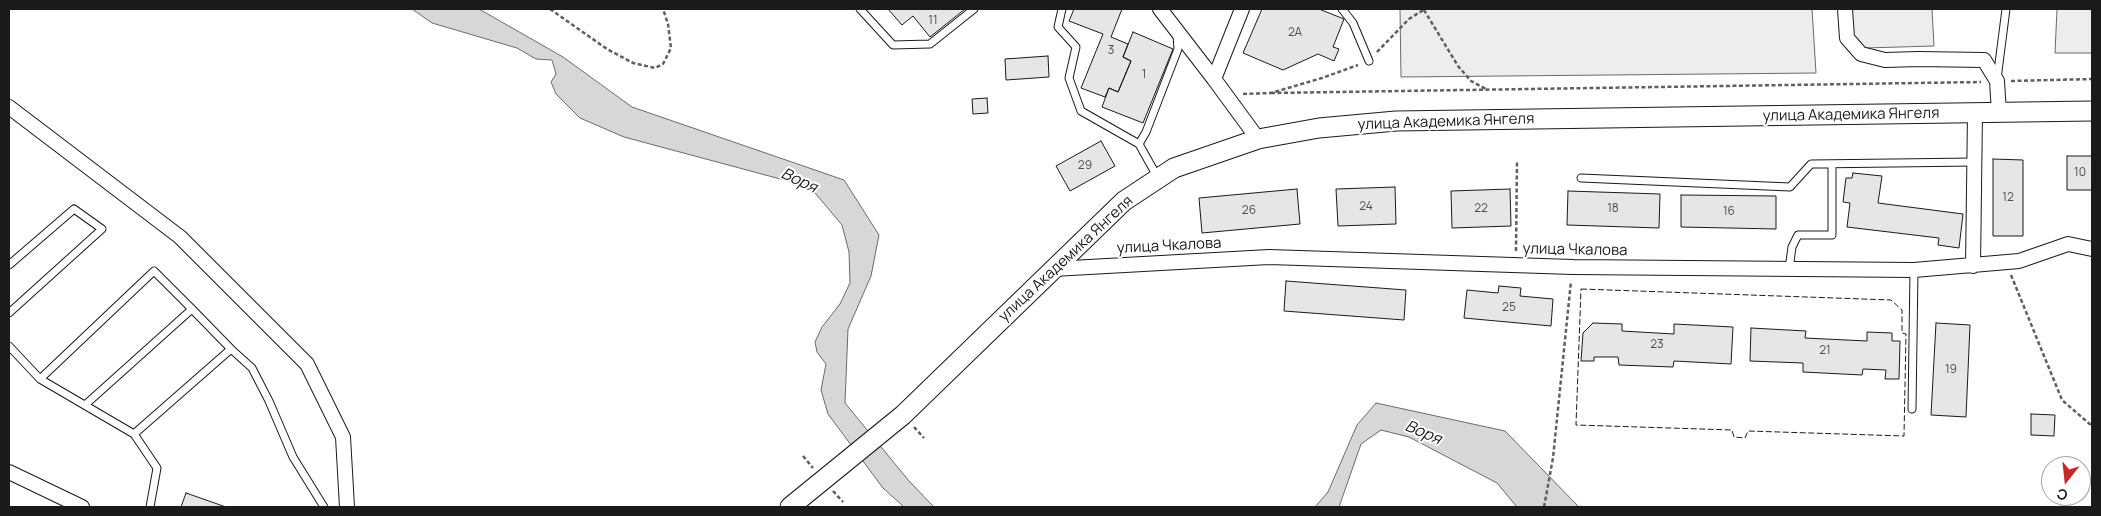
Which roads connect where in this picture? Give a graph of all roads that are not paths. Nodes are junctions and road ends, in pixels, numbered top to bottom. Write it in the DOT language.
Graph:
graph roads {
  1 [pos="860,9"];
  2 [pos="974,9"];
  3 [pos="1062,9"];
  4 [pos="1160,9"];
  5 [pos="1242,9"];
  6 [pos="1342,9"];
  7 [pos="1845,9"];
  8 [pos="2006,9"];
  9 [pos="1176,30"];
  10 [pos="1369,61"];
  11 [pos="1214,79"];
  12 [pos="1996,81"];
  13 [pos="9,107"];
  14 [pos="2092,111"];
  15 [pos="1975,113"];
  16 [pos="1999,113"];
  17 [pos="1258,139"];
  18 [pos="1139,144"];
  19 [pos="1974,162"];
  20 [pos="1832,164"];
  21 [pos="1158,178"];
  22 [pos="1580,178"];
  23 [pos="2092,249"];
  24 [pos="9,265"];
  25 [pos="1973,266"];
  26 [pos="1053,269"];
  27 [pos="1789,269"];
  28 [pos="1914,270"];
  29 [pos="192,309"];
  30 [pos="9,312"];
  31 [pos="9,346"];
  32 [pos="231,349"];
  33 [pos="40,379"];
  34 [pos="84,405"];
  35 [pos="1912,409"];
  36 [pos="134,434"];
  37 [pos="9,472"];
  38 [pos="82,507"];
  39 [pos="150,507"];
  40 [pos="324,507"];
  41 [pos="347,507"];
  42 [pos="790,507"];
  1 -- 2 [label="lane"];
  3 -- 18 [label="lane"];
  4 -- 9 [label="street"];
  5 -- 11 [label="street"];
  6 -- 10 [label="lane"];
  7 -- 12 [label="street"];
  8 -- 12 [label="lane"];
  9 -- 11 [label="street"];
  9 -- 18 [label="lane"];
  11 -- 17 [label="street"];
  12 -- 16 [label="street"];
  13 -- 41 [label="street"];
  14 -- 16 [label="main road, улица Академика Янгеля"];
  15 -- 16 [label="main road, улица Академика Янгеля"];
  15 -- 17 [label="main road, улица Академика Янгеля"];
  15 -- 19 [label="street"];
  17 -- 21 [label="main road, улица Академика Янгеля"];
  18 -- 21 [label="lane"];
  19 -- 20 [label="lane"];
  19 -- 25 [label="street"];
  20 -- 22 [label="lane"];
  20 -- 27 [label="lane"];
  21 -- 26 [label="main road, улица Академика Янгеля"];
  23 -- 25 [label="street, улица Чкалова"];
  24 -- 30 [label="lane"];
  25 -- 28 [label="street, улица Чкалова"];
  26 -- 27 [label="street, улица Чкалова"];
  26 -- 42 [label="main road, улица Академика Янгеля"];
  27 -- 28 [label="street, улица Чкалова"];
  28 -- 35 [label="lane"];
  29 -- 32 [label="lane"];
  29 -- 33 [label="lane"];
  29 -- 34 [label="lane"];
  31 -- 33 [label="lane"];
  32 -- 36 [label="lane"];
  32 -- 40 [label="lane"];
  33 -- 34 [label="lane"];
  34 -- 36 [label="lane"];
  36 -- 39 [label="lane"];
  37 -- 38 [label="street"];
}
